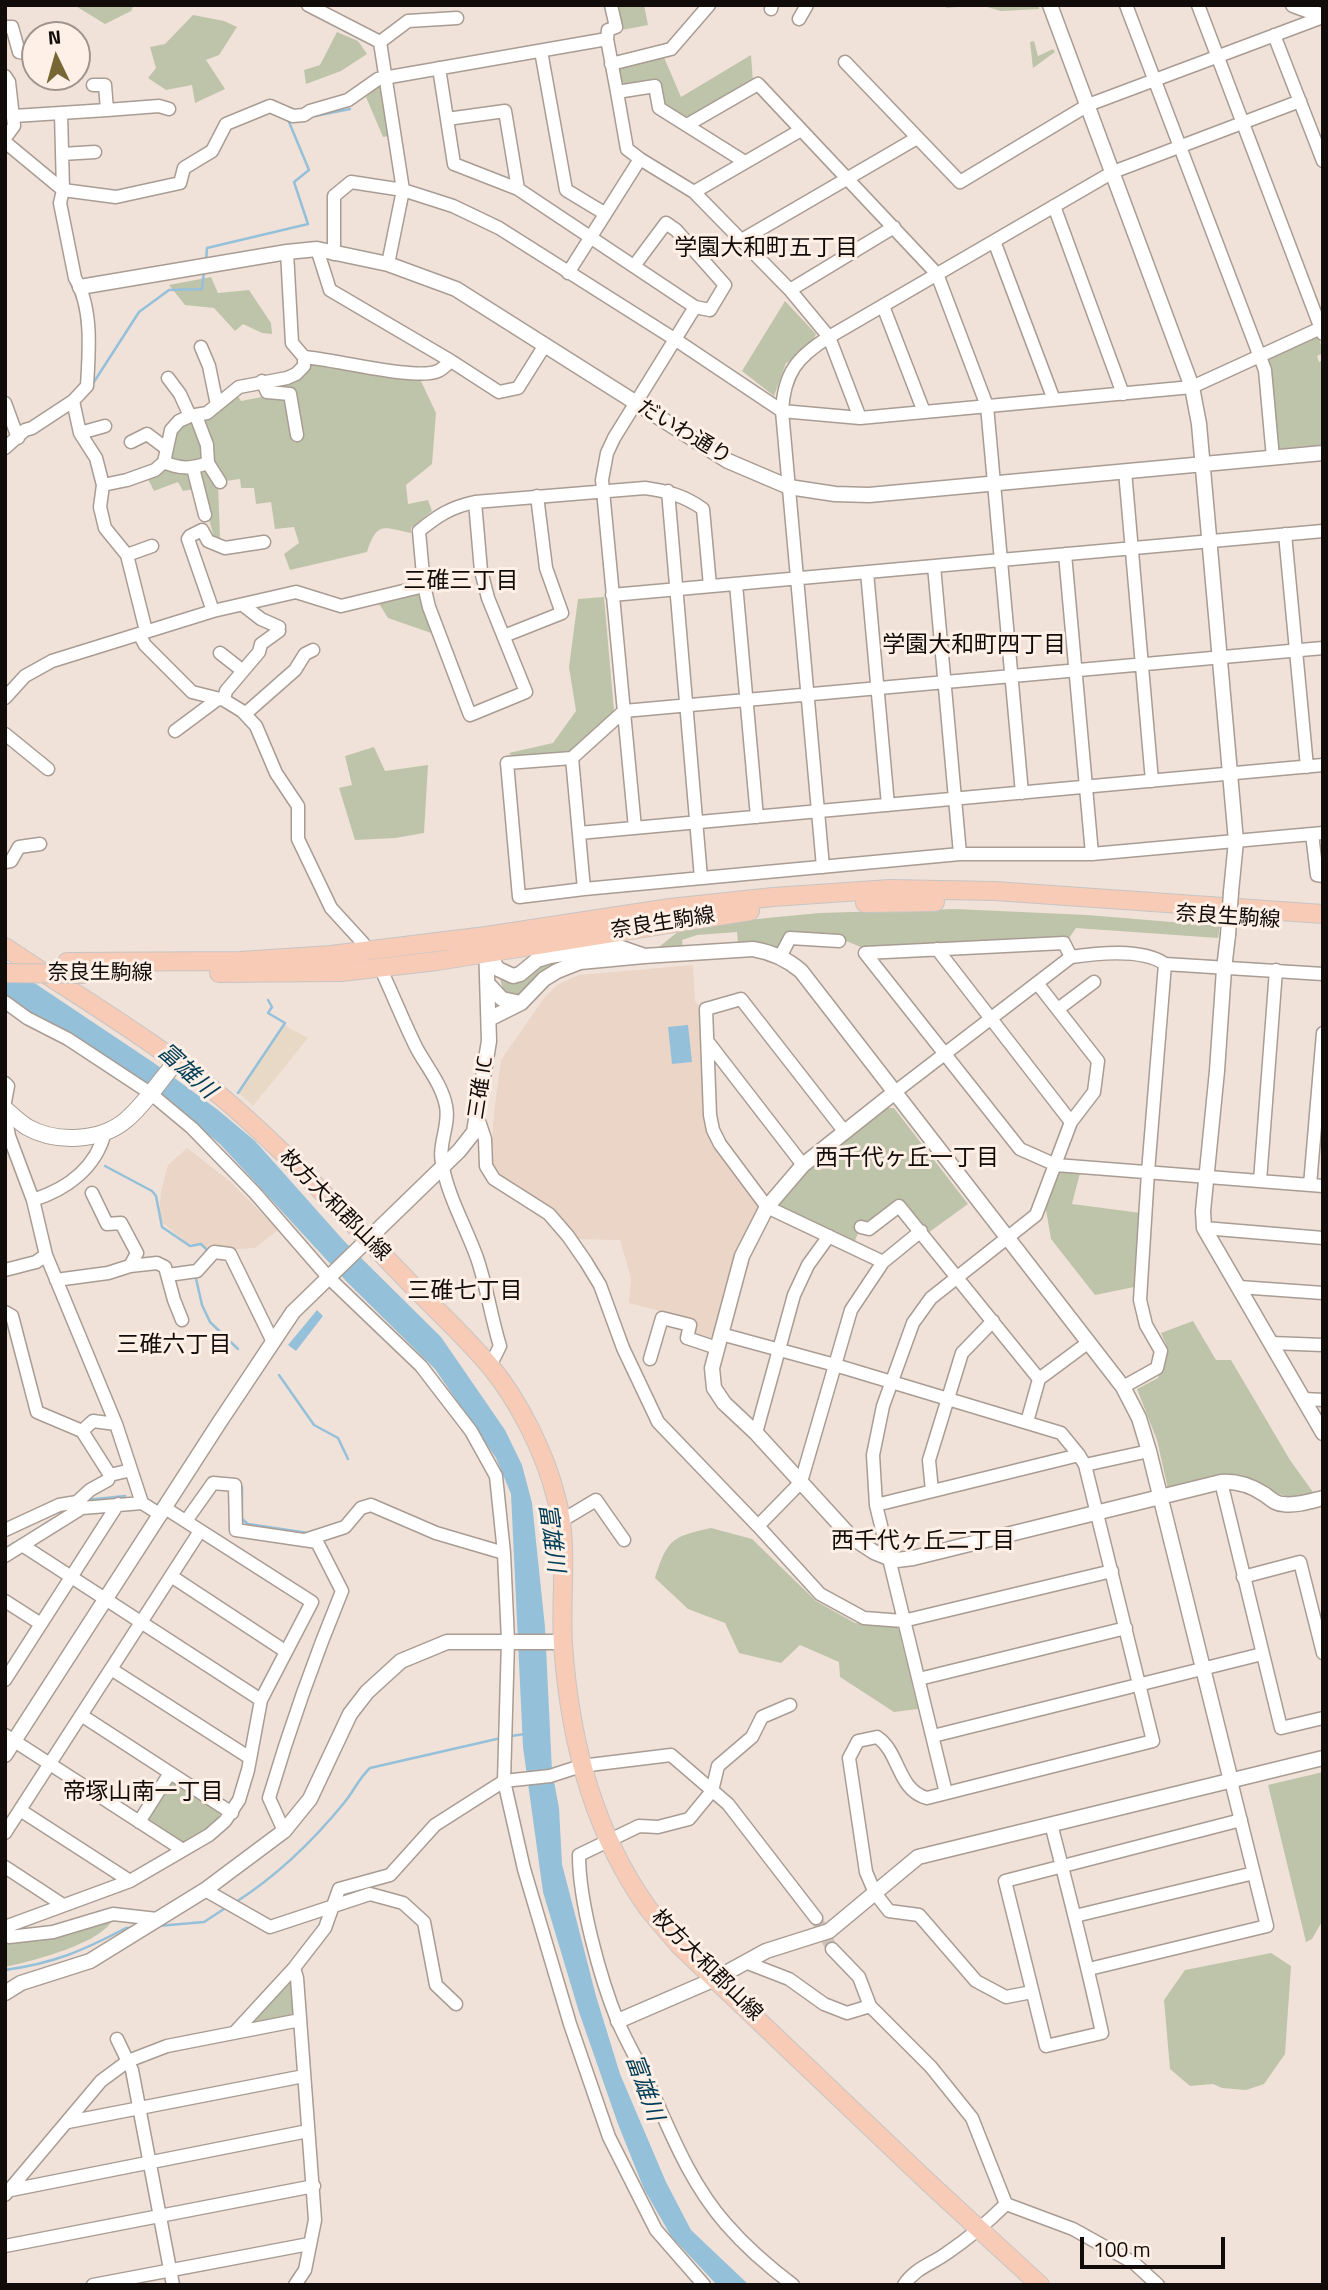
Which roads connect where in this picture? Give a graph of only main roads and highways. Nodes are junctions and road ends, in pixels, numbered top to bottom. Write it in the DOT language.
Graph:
graph roads {
  1 [pos="1323,914"];
  2 [pos="1323,926"];
  3 [pos="486,944"];
  4 [pos="5,947"];
  5 [pos="5,961"];
  6 [pos="5,973"];
  7 [pos="172,1067"];
  8 [pos="5,1109"];
  9 [pos="1040,2285"];
  1 -- 3 [label="main road, 奈良生駒線"];
  2 -- 3 [label="main road, 奈良生駒線"];
  3 -- 5 [label="main road, 奈良生駒線"];
  3 -- 6 [label="main road, 奈良生駒線, bridge"];
  4 -- 7 [label="main road, 枚方大和郡山線"];
  7 -- 8 [label="main road"];
  7 -- 9 [label="main road, 枚方大和郡山線"];
}
